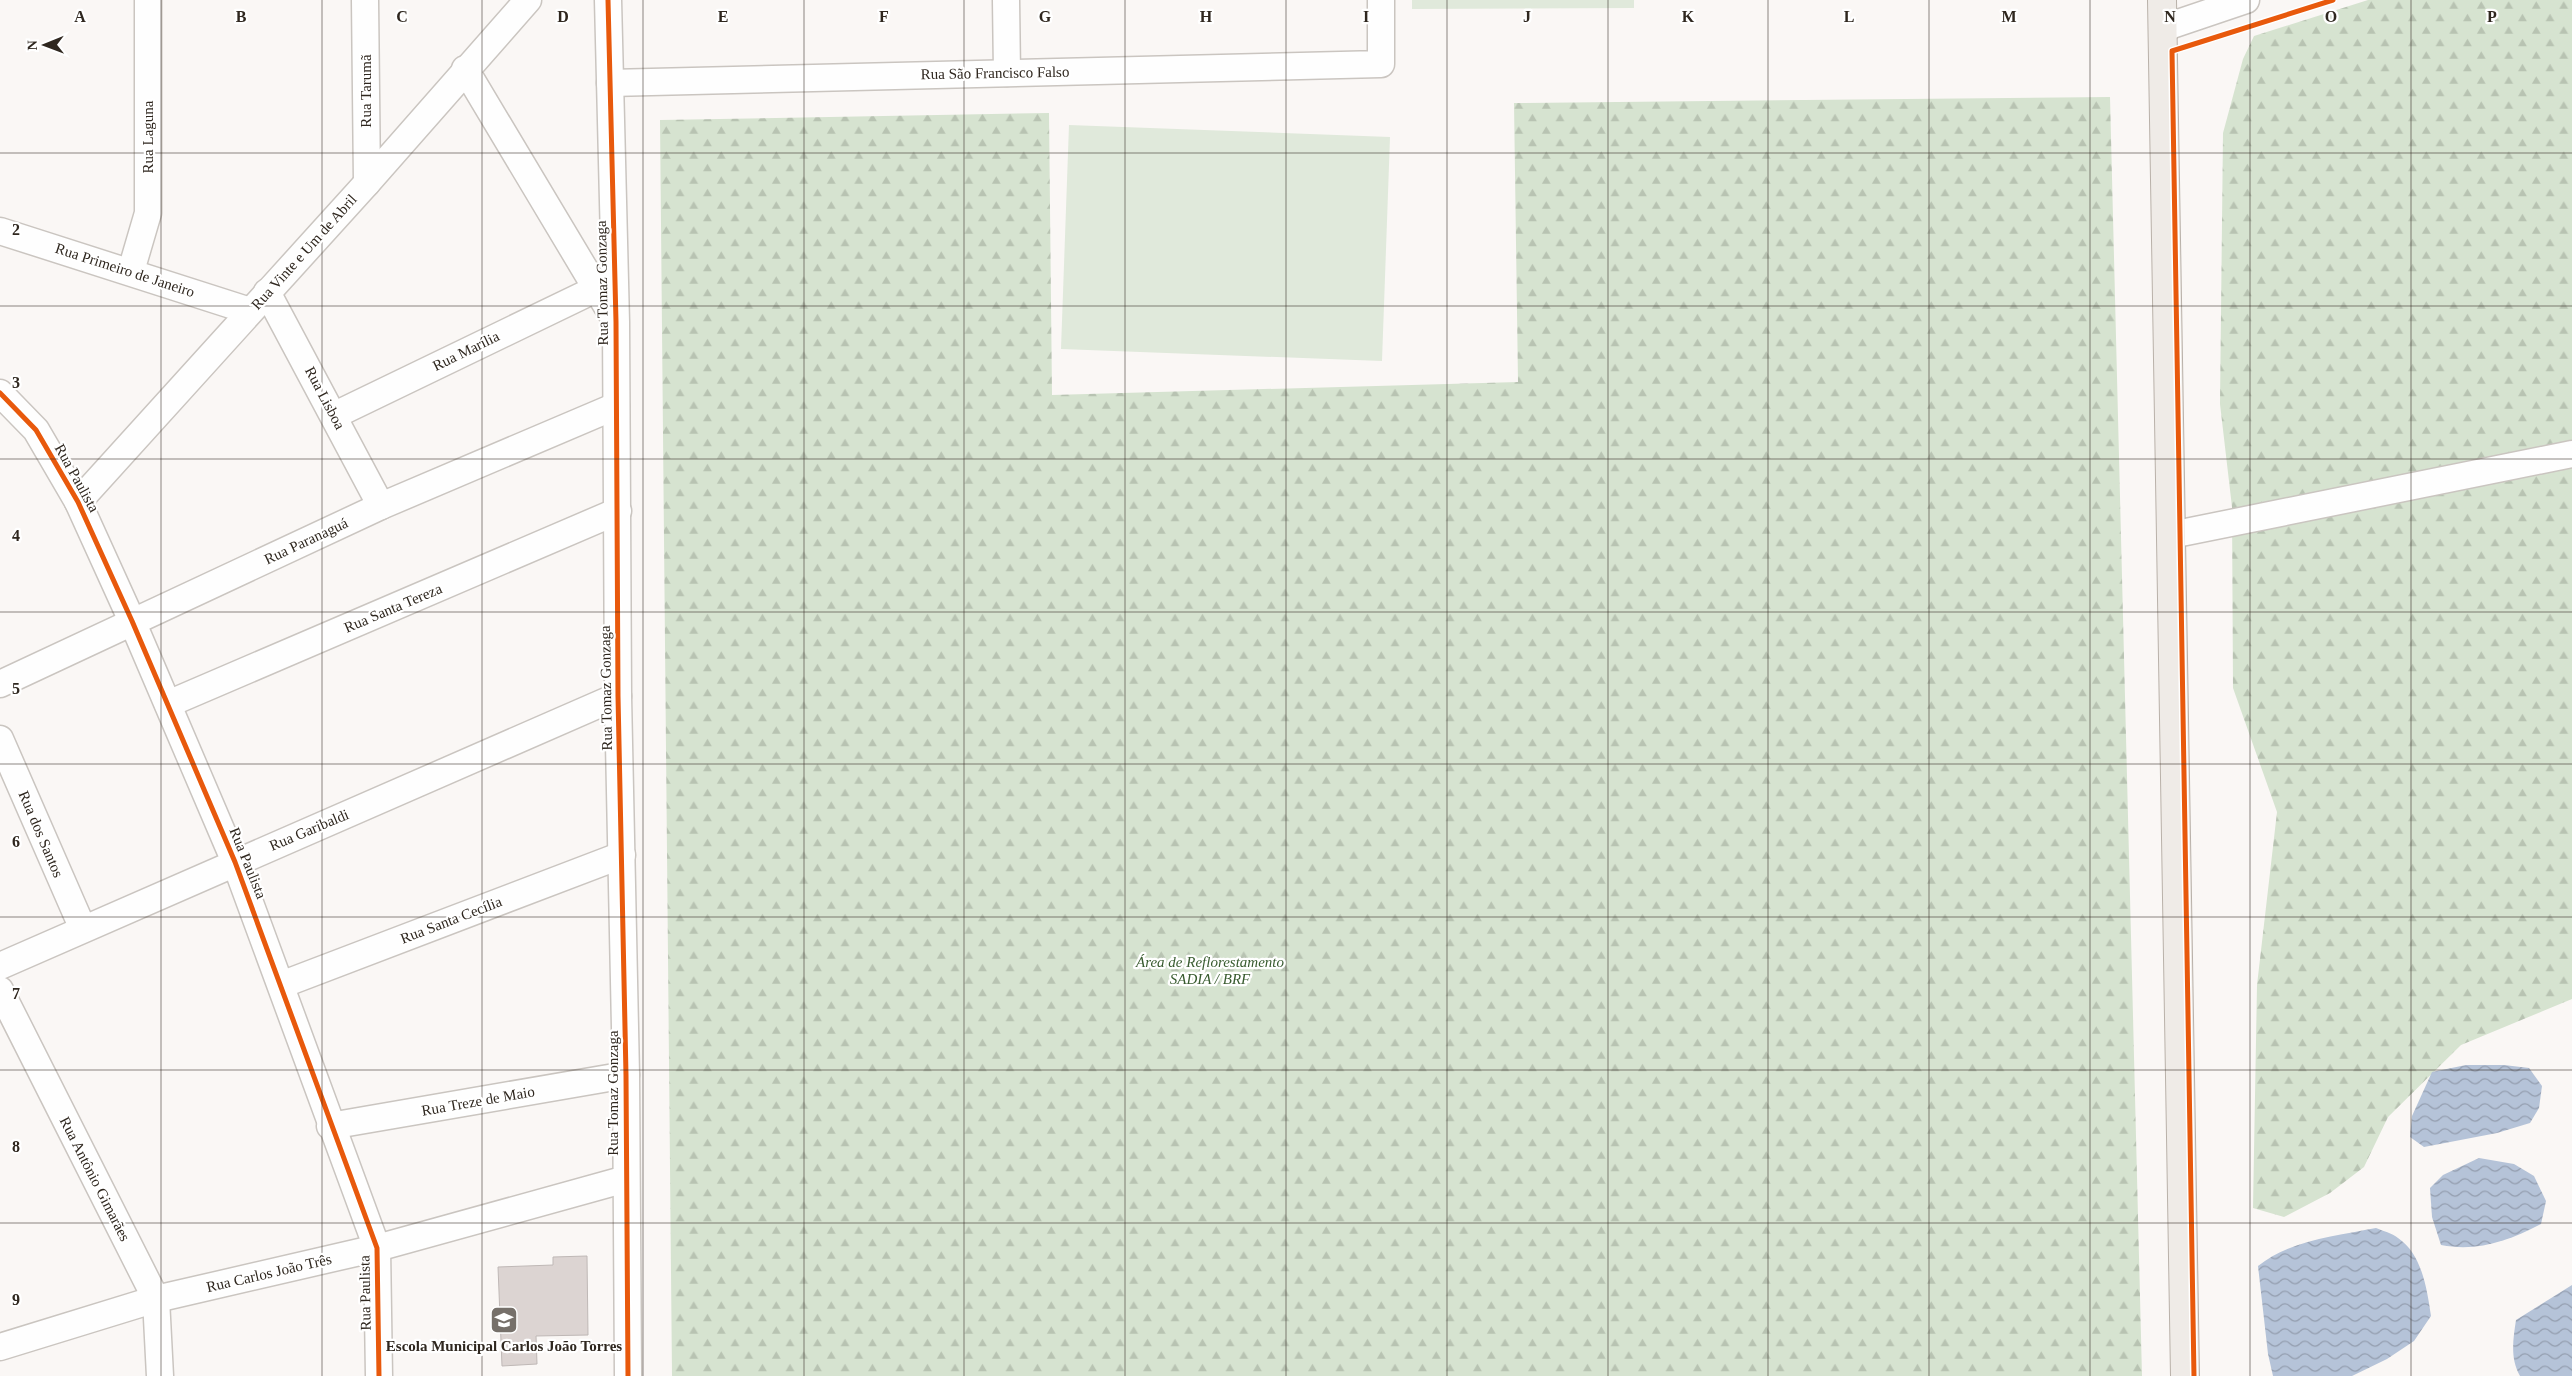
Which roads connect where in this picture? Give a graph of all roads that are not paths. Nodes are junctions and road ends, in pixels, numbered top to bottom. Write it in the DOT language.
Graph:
graph roads {
  1 [pos="148,0"];
  2 [pos="366,0"];
  3 [pos="528,0"];
  4 [pos="608,0"];
  5 [pos="1006,0"];
  6 [pos="1381,0"];
  7 [pos="2162,0"];
  8 [pos="2246,0"];
  9 [pos="2163,31"];
  10 [pos="465,69"];
  11 [pos="1007,73"];
  12 [pos="610,83"];
  13 [pos="367,183"];
  14 [pos="0,231"];
  15 [pos="132,272"];
  16 [pos="598,288"];
  17 [pos="258,301"];
  18 [pos="616,322"];
  19 [pos="0,393"];
  20 [pos="616,406"];
  21 [pos="335,415"];
  22 [pos="2572,454"];
  23 [pos="78,502"];
  24 [pos="381,506"];
  25 [pos="618,511"];
  26 [pos="2172,535"];
  27 [pos="132,621"];
  28 [pos="0,684"];
  29 [pos="618,696"];
  30 [pos="168,704"];
  31 [pos="0,739"];
  32 [pos="622,855"];
  33 [pos="235,862"];
  34 [pos="82,929"];
  35 [pos="0,966"];
  36 [pos="281,985"];
  37 [pos="0,990"];
  38 [pos="626,1076"];
  39 [pos="330,1126"];
  40 [pos="626,1179"];
  41 [pos="378,1248"];
  42 [pos="156,1299"];
  43 [pos="0,1347"];
  44 [pos="160,1376"];
  45 [pos="379,1376"];
  46 [pos="628,1376"];
  47 [pos="2185,1376"];
  1 -- 15 [label="street, Rua Laguna"];
  2 -- 13 [label="street, Rua Tarumã"];
  3 -- 10 [label="street, Rua Vinte e Um de Abril"];
  4 -- 12 [label="street, Rua Tomaz Gonzaga"];
  5 -- 11 [label="street"];
  6 -- 11 [label="street, Rua São Francisco Falso"];
  7 -- 9 [label="main road"];
  8 -- 9 [label="street"];
  9 -- 26 [label="main road"];
  10 -- 13 [label="street, Rua Vinte e Um de Abril"];
  10 -- 16 [label="street"];
  11 -- 12 [label="street, Rua São Francisco Falso"];
  12 -- 18 [label="street, Rua Tomaz Gonzaga"];
  13 -- 17 [label="street, Rua Vinte e Um de Abril"];
  14 -- 15 [label="street, Rua Primeiro de Janeiro"];
  15 -- 17 [label="street, Rua Primeiro de Janeiro"];
  16 -- 18 [label="street"];
  16 -- 21 [label="street, Rua Marília"];
  17 -- 21 [label="street, Rua Lisboa"];
  17 -- 23 [label="street, Rua Vinte e Um de Abril"];
  18 -- 20 [label="street, Rua Tomaz Gonzaga"];
  19 -- 23 [label="street, Rua Paulista"];
  20 -- 24 [label="street, Rua Paranaguá"];
  20 -- 25 [label="street, Rua Tomaz Gonzaga"];
  21 -- 24 [label="street, Rua Lisboa"];
  22 -- 26 [label="street"];
  23 -- 27 [label="street, Rua Paulista"];
  24 -- 27 [label="street, Rua Paranaguá"];
  25 -- 29 [label="street, Rua Tomaz Gonzaga"];
  25 -- 30 [label="street, Rua Santa Tereza"];
  26 -- 47 [label="main road"];
  27 -- 28 [label="street, Rua Paranaguá"];
  27 -- 30 [label="street, Rua Paulista"];
  29 -- 32 [label="street, Rua Tomaz Gonzaga"];
  29 -- 33 [label="street, Rua Garibaldi"];
  30 -- 33 [label="street, Rua Paulista"];
  31 -- 34 [label="street, Rua dos Santos"];
  32 -- 36 [label="street, Rua Santa Cecília"];
  32 -- 38 [label="street, Rua Tomaz Gonzaga"];
  33 -- 34 [label="street, Rua Garibaldi"];
  33 -- 36 [label="street, Rua Paulista"];
  34 -- 35 [label="street, Rua Garibaldi"];
  36 -- 39 [label="street, Rua Paulista"];
  37 -- 42 [label="street, Rua Antônio Gimarães"];
  38 -- 39 [label="street, Rua Treze de Maio"];
  38 -- 40 [label="street, Rua Tomaz Gonzaga"];
  39 -- 41 [label="street, Rua Paulista"];
  40 -- 41 [label="street, Rua Carlos João Três"];
  40 -- 46 [label="street, Rua Tomaz Gonzaga"];
  41 -- 42 [label="street, Rua Carlos João Três"];
  41 -- 45 [label="street, Rua Paulista"];
  42 -- 43 [label="street, Rua Carlos João Três"];
  42 -- 44 [label="street, Rua Antônio Gimarães"];
}
